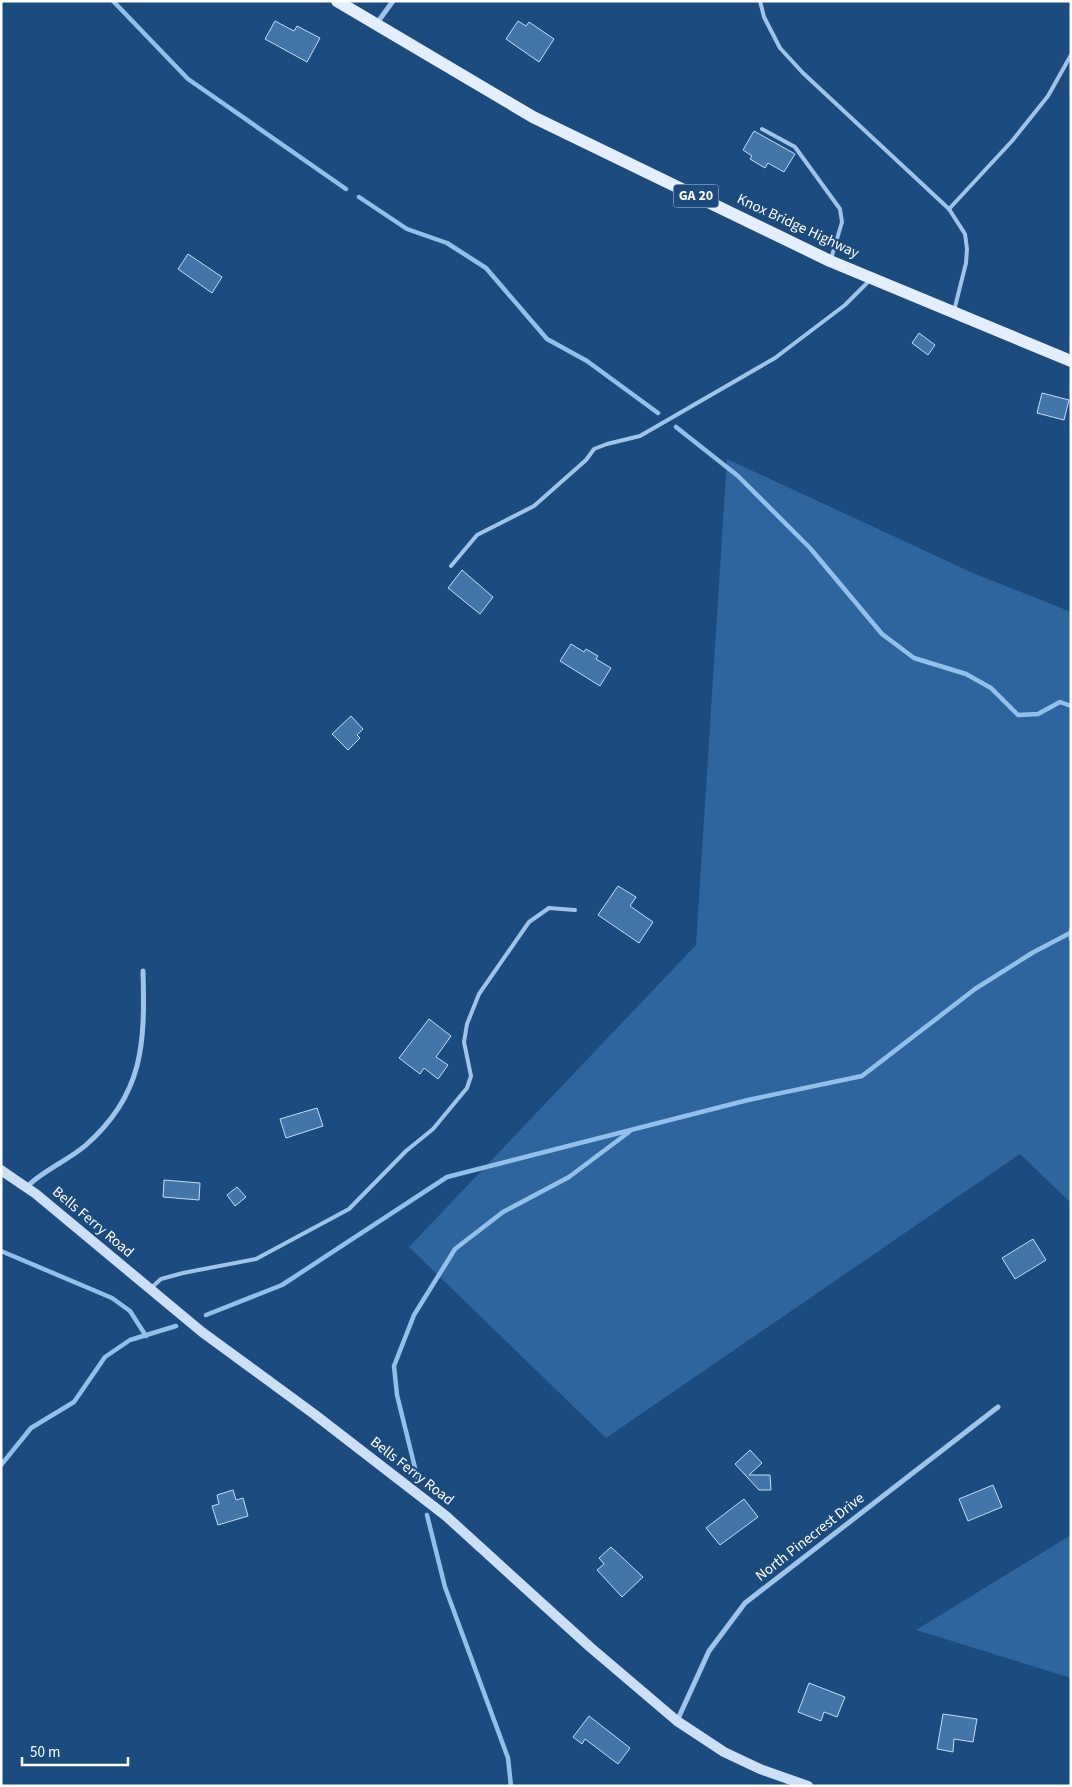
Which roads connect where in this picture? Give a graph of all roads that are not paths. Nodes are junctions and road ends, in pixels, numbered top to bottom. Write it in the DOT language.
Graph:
graph roads {
  1 [pos="337,1"];
  2 [pos="393,1"];
  3 [pos="760,1"];
  4 [pos="376,25"];
  5 [pos="1071,55"];
  6 [pos="762,129"];
  7 [pos="949,209"];
  8 [pos="830,261"];
  9 [pos="871,278"];
  10 [pos="953,313"];
  11 [pos="1071,361"];
  12 [pos="451,566"];
  13 [pos="575,910"];
  14 [pos="143,971"];
  15 [pos="1,1170"];
  16 [pos="27,1188"];
  17 [pos="150,1290"];
  18 [pos="998,1407"];
  19 [pos="677,1721"];
  20 [pos="808,1786"];
  1 -- 4 [label="main road, Knox Bridge Highway / GA 20"];
  2 -- 4 [label="street"];
  3 -- 7 [label="lane"];
  4 -- 8 [label="main road, Knox Bridge Highway / GA 20"];
  5 -- 7 [label="lane"];
  6 -- 8 [label="lane"];
  7 -- 10 [label="lane"];
  8 -- 9 [label="main road, Knox Bridge Highway / GA 20"];
  9 -- 10 [label="main road, Knox Bridge Highway / GA 20"];
  9 -- 12 [label="lane"];
  10 -- 11 [label="main road, Knox Bridge Highway / GA 20"];
  13 -- 17 [label="lane"];
  14 -- 16 [label="street"];
  15 -- 16 [label="main road, Bells Ferry Road"];
  16 -- 17 [label="main road, Bells Ferry Road"];
  17 -- 19 [label="main road, Bells Ferry Road"];
  18 -- 19 [label="street, North Pinecrest Drive"];
  19 -- 20 [label="main road, Bells Ferry Road"];
}
